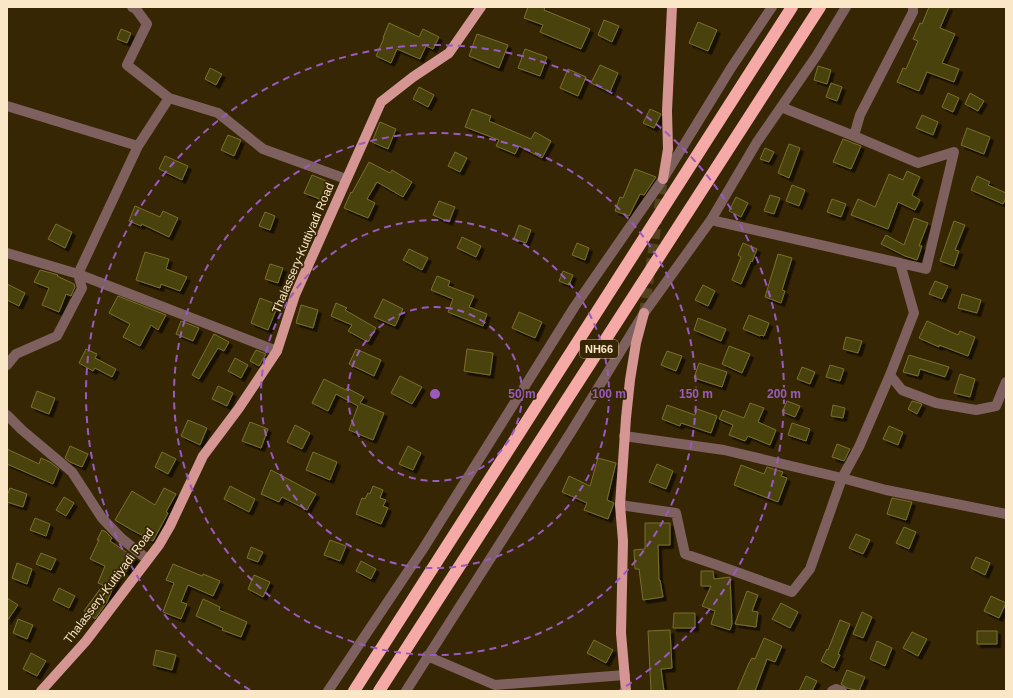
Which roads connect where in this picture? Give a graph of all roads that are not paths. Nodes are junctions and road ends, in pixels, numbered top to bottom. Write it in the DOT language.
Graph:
graph roads {
  1 [pos="132,7"];
  2 [pos="481,7"];
  3 [pos="672,7"];
  4 [pos="772,7"];
  5 [pos="792,7"];
  6 [pos="820,7"];
  7 [pos="846,7"];
  8 [pos="913,7"];
  9 [pos="169,98"];
  10 [pos="7,106"];
  11 [pos="781,107"];
  12 [pos="854,136"];
  13 [pos="138,146"];
  14 [pos="346,179"];
  15 [pos="663,179"];
  16 [pos="711,220"];
  17 [pos="7,253"];
  18 [pos="900,264"];
  19 [pos="78,274"];
  20 [pos="644,313"];
  21 [pos="277,351"];
  22 [pos="7,366"];
  23 [pos="890,375"];
  24 [pos="1006,382"];
  25 [pos="7,416"];
  26 [pos="624,436"];
  27 [pos="842,478"];
  28 [pos="620,505"];
  29 [pos="1006,514"];
  30 [pos="147,559"];
  31 [pos="428,656"];
  32 [pos="625,675"];
  33 [pos="41,691"];
  34 [pos="328,691"];
  35 [pos="354,691"];
  36 [pos="379,691"];
  37 [pos="406,691"];
  38 [pos="626,691"];
  39 [pos="832,691"];
  40 [pos="842,691"];
  1 -- 9 [label="street"];
  2 -- 14 [label="main road, Thalassery-Kuttiyadi Road"];
  3 -- 15 [label="main road"];
  4 -- 15 [label="street"];
  5 -- 35 [label="highway, NH66"];
  6 -- 36 [label="highway, NH66"];
  7 -- 11 [label="street"];
  8 -- 12 [label="street"];
  9 -- 13 [label="street"];
  9 -- 14 [label="street"];
  10 -- 13 [label="street"];
  11 -- 12 [label="street"];
  11 -- 16 [label="street"];
  12 -- 18 [label="street"];
  13 -- 19 [label="street"];
  14 -- 21 [label="main road, Thalassery-Kuttiyadi Road"];
  15 -- 34 [label="street"];
  16 -- 18 [label="street"];
  16 -- 20 [label="street"];
  17 -- 19 [label="street"];
  18 -- 23 [label="street"];
  19 -- 21 [label="street"];
  19 -- 22 [label="street"];
  20 -- 26 [label="main road"];
  20 -- 31 [label="street"];
  21 -- 30 [label="main road, Thalassery-Kuttiyadi Road"];
  23 -- 24 [label="street"];
  23 -- 27 [label="street"];
  25 -- 30 [label="street"];
  26 -- 27 [label="street"];
  26 -- 28 [label="main road"];
  27 -- 28 [label="street"];
  27 -- 29 [label="street"];
  28 -- 32 [label="main road"];
  30 -- 33 [label="main road, Thalassery-Kuttiyadi Road"];
  31 -- 32 [label="street"];
  31 -- 37 [label="street"];
  32 -- 38 [label="main road"];
  39 -- 40 [label="street"];
}
